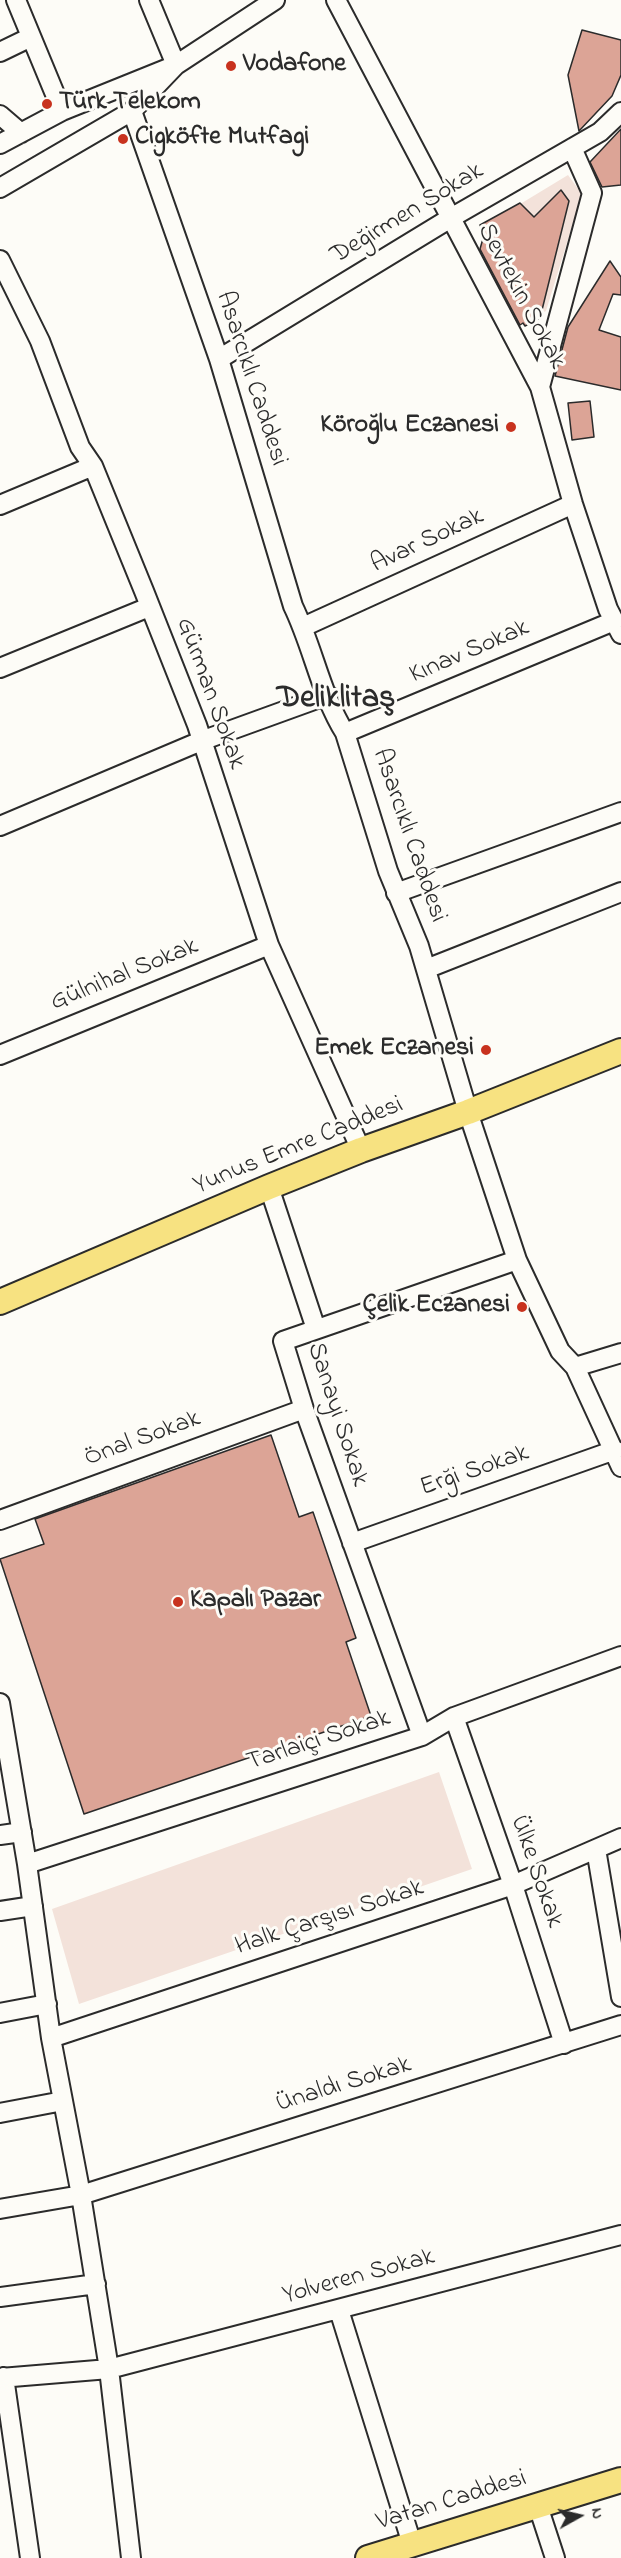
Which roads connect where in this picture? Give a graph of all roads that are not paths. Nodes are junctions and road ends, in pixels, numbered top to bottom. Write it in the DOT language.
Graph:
graph roads {
  1 [pos="16,0"];
  2 [pos="149,0"];
  3 [pos="275,0"];
  4 [pos="336,0"];
  5 [pos="31,37"];
  6 [pos="0,52"];
  7 [pos="176,65"];
  8 [pos="62,111"];
  9 [pos="132,111"];
  10 [pos="621,112"];
  11 [pos="0,114"];
  12 [pos="21,133"];
  13 [pos="0,144"];
  14 [pos="572,148"];
  15 [pos="0,188"];
  16 [pos="449,219"];
  17 [pos="0,260"];
  18 [pos="219,359"];
  19 [pos="540,387"];
  20 [pos="93,466"];
  21 [pos="573,504"];
  22 [pos="0,505"];
  23 [pos="149,607"];
  24 [pos="303,627"];
  25 [pos="618,627"];
  26 [pos="0,668"];
  27 [pos="328,695"];
  28 [pos="345,733"];
  29 [pos="201,741"];
  30 [pos="621,812"];
  31 [pos="0,826"];
  32 [pos="396,892"];
  33 [pos="621,892"];
  34 [pos="269,945"];
  35 [pos="426,969"];
  36 [pos="621,1051"];
  37 [pos="0,1055"];
  38 [pos="468,1112"];
  39 [pos="361,1150"];
  40 [pos="269,1187"];
  41 [pos="517,1260"];
  42 [pos="0,1302"];
  43 [pos="316,1329"];
  44 [pos="621,1353"];
  45 [pos="575,1367"];
  46 [pos="304,1409"];
  47 [pos="618,1458"];
  48 [pos="0,1520"];
  49 [pos="352,1543"];
  50 [pos="621,1656"];
  51 [pos="0,1703"];
  52 [pos="454,1717"];
  53 [pos="422,1736"];
  54 [pos="4,1745"];
  55 [pos="22,1832"];
  56 [pos="0,1835"];
  57 [pos="621,1838"];
  58 [pos="596,1849"];
  59 [pos="27,1864"];
  60 [pos="513,1886"];
  61 [pos="33,1906"];
  62 [pos="0,1911"];
  63 [pos="621,1997"];
  64 [pos="47,2004"];
  65 [pos="0,2013"];
  66 [pos="621,2025"];
  67 [pos="51,2038"];
  68 [pos="564,2044"];
  69 [pos="63,2101"];
  70 [pos="0,2113"];
  71 [pos="81,2195"];
  72 [pos="0,2209"];
  73 [pos="621,2235"];
  74 [pos="96,2284"];
  75 [pos="0,2297"];
  76 [pos="339,2310"];
  77 [pos="110,2369"];
  78 [pos="2,2377"];
  79 [pos="621,2480"];
  80 [pos="538,2506"];
  81 [pos="412,2544"];
  82 [pos="30,2558"];
  83 [pos="130,2558"];
  84 [pos="368,2558"];
  85 [pos="555,2558"];
  1 -- 5 [label="street"];
  2 -- 7 [label="street"];
  3 -- 7 [label="street"];
  4 -- 16 [label="street, Sevtekin Sokak"];
  5 -- 6 [label="street"];
  5 -- 8 [label="street"];
  7 -- 8 [label="street"];
  7 -- 9 [label="street"];
  8 -- 12 [label="street"];
  9 -- 15 [label="street"];
  9 -- 18 [label="street, Asarcıklı Caddesi"];
  10 -- 14 [label="street, Değirmen Sokak"];
  11 -- 12 [label="street"];
  12 -- 13 [label="street"];
  14 -- 16 [label="street, Değirmen Sokak"];
  14 -- 19 [label="street"];
  16 -- 18 [label="street, Değirmen Sokak"];
  16 -- 19 [label="street, Sevtekin Sokak"];
  17 -- 20 [label="street, Gürman Sokak"];
  18 -- 24 [label="street, Asarcıklı Caddesi"];
  19 -- 21 [label="street, Sevtekin Sokak"];
  20 -- 22 [label="street"];
  20 -- 23 [label="street, Gürman Sokak"];
  21 -- 24 [label="street, Avar Sokak"];
  21 -- 25 [label="street, Sevtekin Sokak"];
  23 -- 26 [label="street"];
  23 -- 29 [label="street, Gürman Sokak"];
  24 -- 27 [label="street, Asarcıklı Caddesi"];
  25 -- 28 [label="street, Kınav Sokak"];
  27 -- 28 [label="street, Asarcıklı Caddesi"];
  27 -- 29 [label="street"];
  28 -- 32 [label="street, Asarcıklı Caddesi"];
  29 -- 31 [label="street"];
  29 -- 34 [label="street, Gürman Sokak"];
  30 -- 32 [label="street"];
  32 -- 35 [label="street, Asarcıklı Caddesi"];
  33 -- 35 [label="street"];
  34 -- 37 [label="street, Gülnihal Sokak"];
  34 -- 39 [label="street, Gürman Sokak"];
  35 -- 38 [label="street, Asarcıklı Caddesi"];
  36 -- 38 [label="main road, Yunus Emre Caddesi"];
  38 -- 39 [label="main road, Yunus Emre Caddesi"];
  38 -- 41 [label="street, Asarcıklı Caddesi"];
  39 -- 40 [label="main road, Yunus Emre Caddesi"];
  40 -- 42 [label="main road, Yunus Emre Caddesi"];
  40 -- 43 [label="street"];
  41 -- 43 [label="street, Sanayi Sokak"];
  41 -- 45 [label="street, Asarcıklı Caddesi"];
  43 -- 46 [label="street, Sanayi Sokak"];
  44 -- 45 [label="street"];
  45 -- 47 [label="street, Asarcıklı Caddesi"];
  46 -- 48 [label="street, Önal Sokak"];
  46 -- 49 [label="street, Sanayi Sokak"];
  47 -- 49 [label="street, Erği Sokak"];
  49 -- 53 [label="street, Sanayi Sokak"];
  50 -- 52 [label="street, Tarlaiçi Sokak"];
  51 -- 54 [label="street"];
  52 -- 53 [label="street, Tarlaiçi Sokak"];
  52 -- 60 [label="street, Ülke Sokak"];
  53 -- 59 [label="street, Tarlaiçi Sokak"];
  54 -- 55 [label="street"];
  55 -- 56 [label="street"];
  55 -- 59 [label="street"];
  57 -- 58 [label="street, Halk Çarşısı Sokak"];
  58 -- 60 [label="street, Halk Çarşısı Sokak"];
  58 -- 63 [label="street"];
  59 -- 61 [label="street"];
  60 -- 67 [label="street, Halk Çarşısı Sokak"];
  60 -- 68 [label="street, Ülke Sokak"];
  61 -- 62 [label="street"];
  61 -- 64 [label="street"];
  64 -- 65 [label="street"];
  64 -- 67 [label="street"];
  66 -- 68 [label="street, Ünaldı Sokak"];
  67 -- 69 [label="street"];
  68 -- 71 [label="street, Ünaldı Sokak"];
  69 -- 70 [label="street"];
  69 -- 71 [label="street"];
  71 -- 72 [label="street, Ünaldı Sokak"];
  71 -- 74 [label="street"];
  73 -- 76 [label="street, Yolveren Sokak"];
  74 -- 75 [label="street"];
  74 -- 77 [label="street"];
  76 -- 77 [label="street, Yolveren Sokak"];
  76 -- 81 [label="street"];
  77 -- 78 [label="street, Yolveren Sokak"];
  77 -- 83 [label="street"];
  78 -- 82 [label="street"];
  79 -- 80 [label="main road, Vatan Caddesi"];
  80 -- 81 [label="main road, Vatan Caddesi"];
  80 -- 85 [label="street"];
  81 -- 84 [label="main road, Vatan Caddesi"];
}
